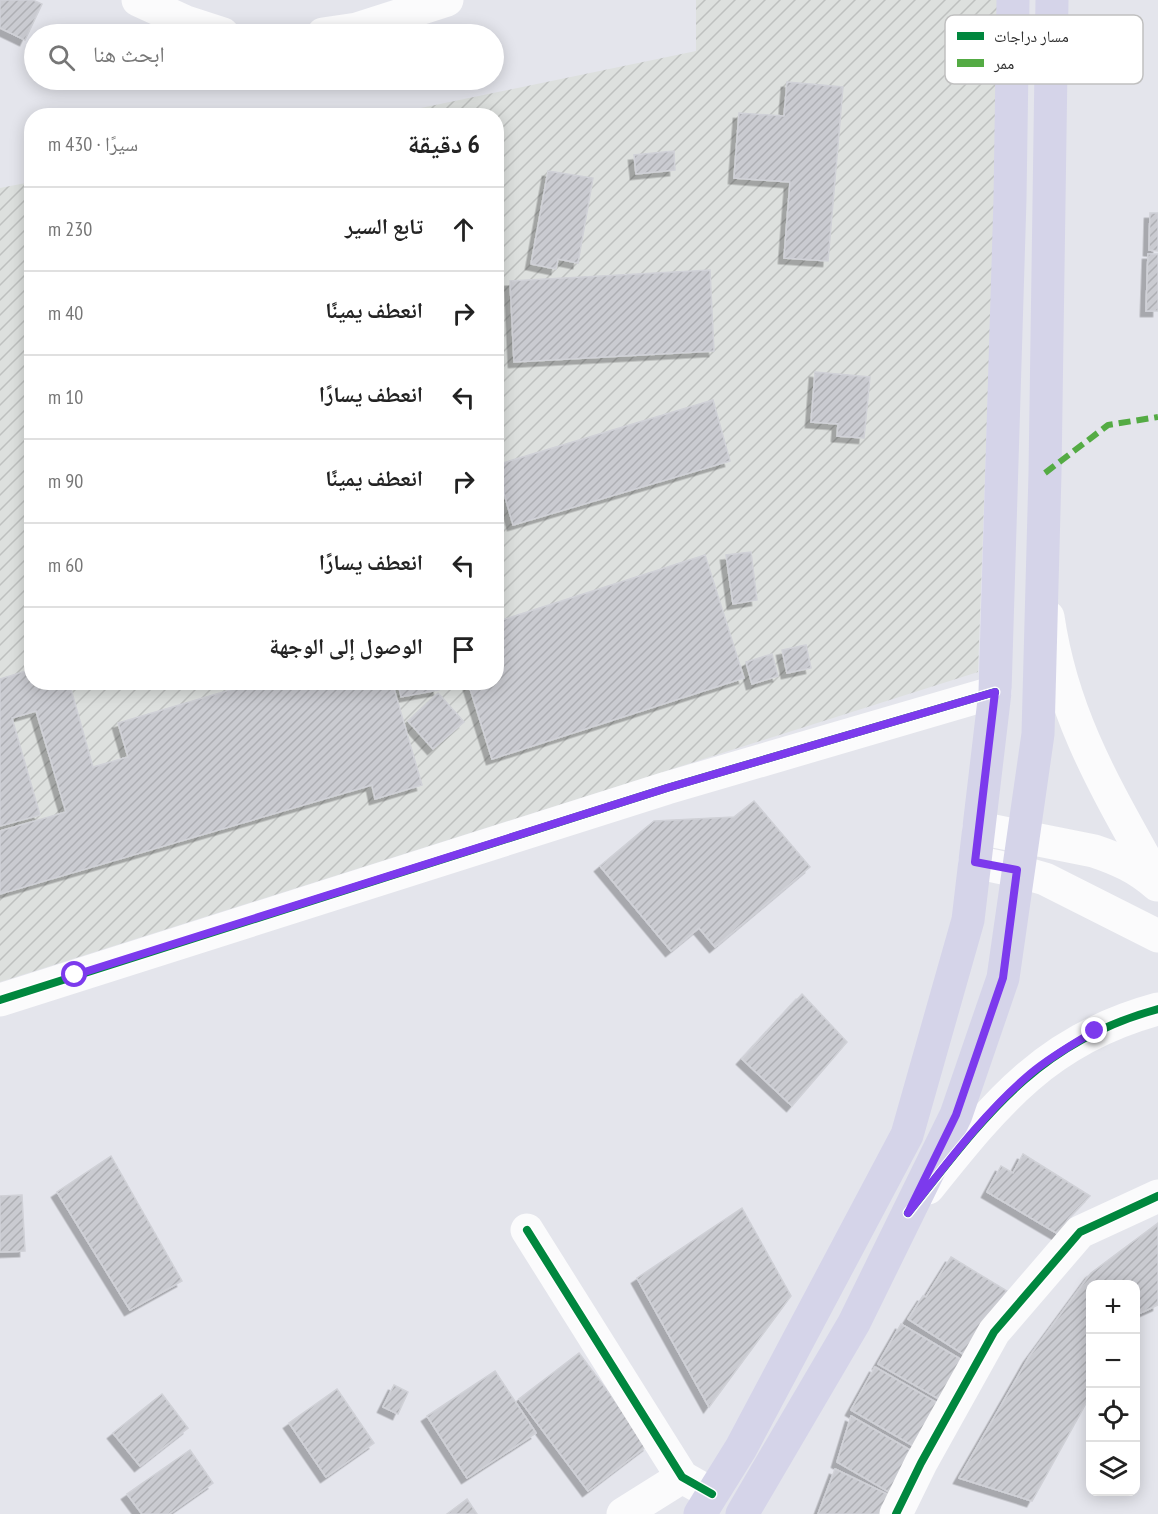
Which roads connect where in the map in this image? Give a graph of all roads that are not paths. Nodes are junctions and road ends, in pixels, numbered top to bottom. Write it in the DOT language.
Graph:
graph roads {
  1 [pos="138,0"];
  2 [pos="447,0"];
  3 [pos="1013,0"];
  4 [pos="1052,0"];
  5 [pos="1013,15"];
  6 [pos="1052,15"];
  7 [pos="192,24"];
  8 [pos="373,24"];
  9 [pos="1012,84"];
  10 [pos="1051,84"];
  11 [pos="1044,558"];
  12 [pos="995,692"];
  13 [pos="979,828"];
  14 [pos="1023,837"];
  15 [pos="975,862"];
  16 [pos="1017,870"];
  17 [pos="1158,884"];
  18 [pos="1158,897"];
  19 [pos="1126,920"];
  20 [pos="1158,936"];
  21 [pos="0,1000"];
  22 [pos="1158,1009"];
  23 [pos="1158,1196"];
  24 [pos="908,1213"];
  25 [pos="527,1230"];
  26 [pos="682,1477"];
  27 [pos="706,1504"];
  28 [pos="623,1514"];
  29 [pos="742,1514"];
  30 [pos="896,1514"];
  1 -- 7 [label="street"];
  2 -- 8 [label="street"];
  3 -- 5 [label="main road"];
  4 -- 6 [label="main road"];
  9 -- 12 [label="main road"];
  10 -- 11 [label="main road"];
  11 -- 14 [label="main road"];
  11 -- 17 [label="street"];
  12 -- 13 [label="main road"];
  12 -- 21 [label="street"];
  13 -- 14 [label="street"];
  13 -- 15 [label="main road"];
  14 -- 16 [label="main road"];
  14 -- 17 [label="street"];
  15 -- 16 [label="street"];
  15 -- 27 [label="main road"];
  16 -- 19 [label="street"];
  16 -- 24 [label="main road"];
  18 -- 19 [label="street"];
  19 -- 20 [label="street"];
  22 -- 24 [label="street"];
  23 -- 30 [label="street"];
  24 -- 29 [label="main road"];
  25 -- 26 [label="street"];
  26 -- 27 [label="street"];
  26 -- 28 [label="street"];
}
